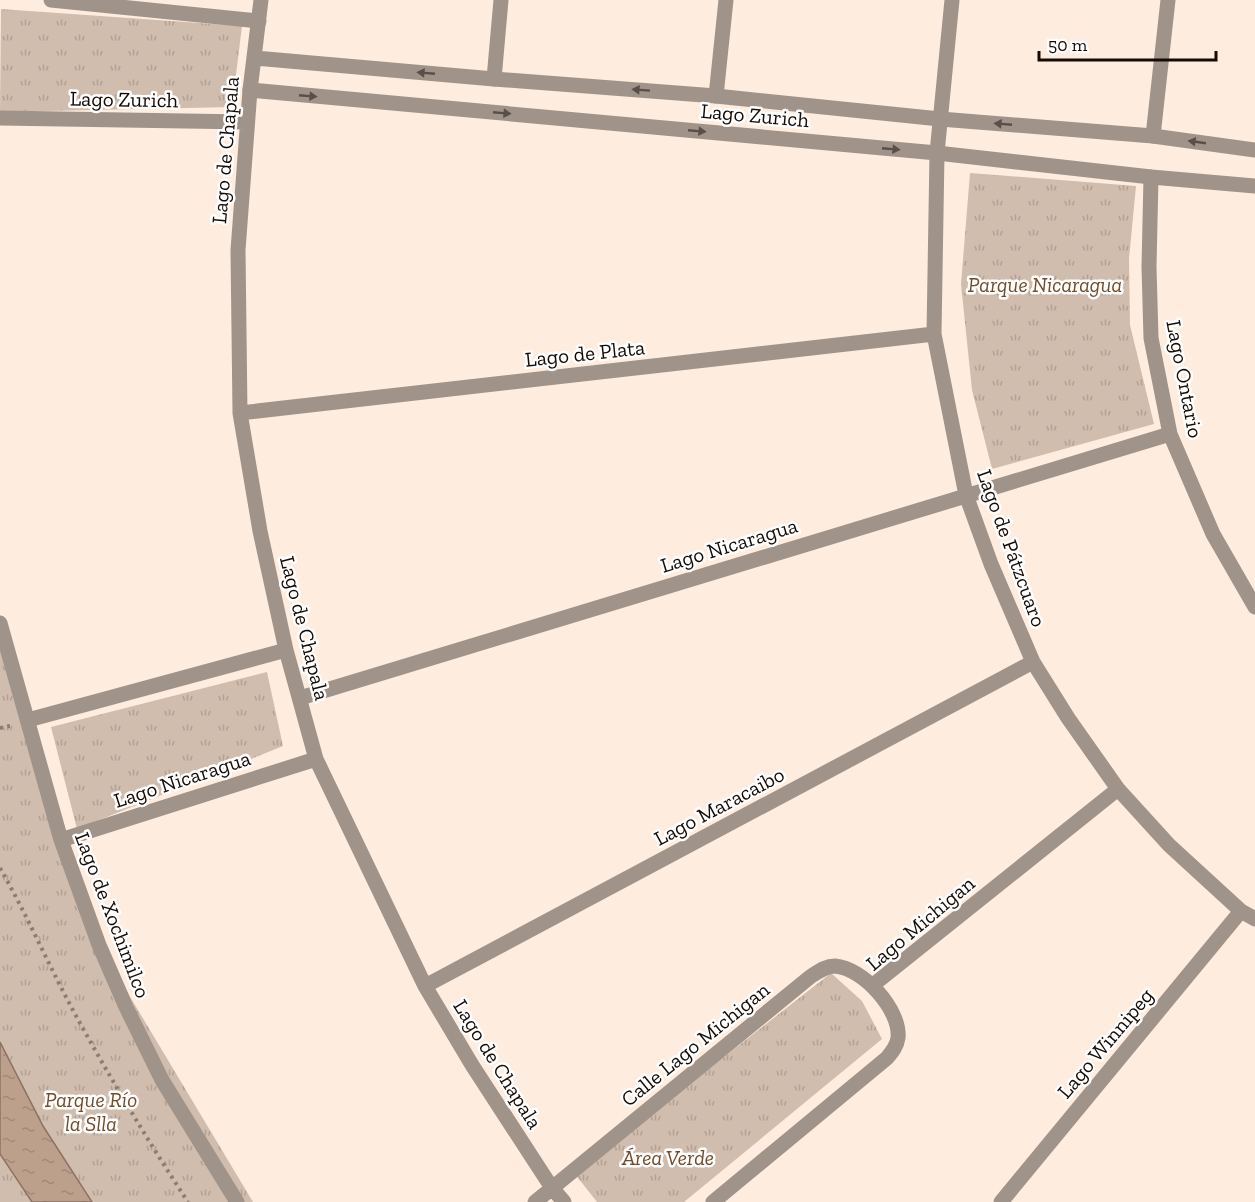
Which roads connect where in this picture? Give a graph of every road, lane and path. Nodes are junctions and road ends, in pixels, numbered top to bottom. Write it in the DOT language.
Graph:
graph roads {
  1 [pos="51,0"];
  2 [pos="261,0"];
  3 [pos="501,0"];
  4 [pos="726,0"];
  5 [pos="952,0"];
  6 [pos="1168,0"];
  7 [pos="259,21"];
  8 [pos="255,58"];
  9 [pos="494,79"];
  10 [pos="250,90"];
  11 [pos="716,96"];
  12 [pos="0,118"];
  13 [pos="940,119"];
  14 [pos="247,122"];
  15 [pos="1154,136"];
  16 [pos="1255,150"];
  17 [pos="937,153"];
  18 [pos="1151,177"];
  19 [pos="1255,186"];
  20 [pos="934,334"];
  21 [pos="240,413"];
  22 [pos="1170,434"];
  23 [pos="966,495"];
  24 [pos="1255,607"];
  25 [pos="0,623"];
  26 [pos="286,650"];
  27 [pos="1033,662"];
  28 [pos="300,698"];
  29 [pos="28,720"];
  30 [pos="316,759"];
  31 [pos="1118,789"];
  32 [pos="61,840"];
  33 [pos="0,868"];
  34 [pos="1241,910"];
  35 [pos="1255,919"];
  36 [pos="873,985"];
  37 [pos="425,986"];
  38 [pos="552,1188"];
  39 [pos="188,1202"];
  40 [pos="237,1202"];
  41 [pos="535,1202"];
  42 [pos="564,1202"];
  43 [pos="713,1202"];
  44 [pos="1000,1202"];
  1 -- 7 [label="street"];
  2 -- 7 [label="street, Lago de Chapala"];
  3 -- 9 [label="street"];
  4 -- 11 [label="street"];
  5 -- 13 [label="street, Lago de Pátzcuaro"];
  6 -- 15 [label="street"];
  7 -- 8 [label="street, Lago de Chapala"];
  9 -- 8 [label="street, Lago Zurich, one-way"];
  8 -- 10 [label="street, Lago de Chapala"];
  11 -- 9 [label="street, Lago Zurich, one-way"];
  10 -- 14 [label="street, Lago de Chapala"];
  10 -- 17 [label="street, Lago Zurich, one-way"];
  11 -- 13 [label="street, Lago Zurich"];
  12 -- 14 [label="street, Lago Zurich"];
  15 -- 13 [label="street, Lago Zurich, one-way"];
  13 -- 17 [label="street, Lago de Pátzcuaro"];
  14 -- 21 [label="street, Lago de Chapala"];
  16 -- 15 [label="street, Lago Zurich, one-way"];
  17 -- 18 [label="street, Lago Zurich"];
  17 -- 20 [label="street, Lago de Pátzcuaro"];
  18 -- 19 [label="street, Lago Zurich"];
  18 -- 22 [label="street, Lago Ontario"];
  20 -- 21 [label="street, Lago de Plata"];
  20 -- 23 [label="street, Lago de Pátzcuaro"];
  21 -- 26 [label="street, Lago de Chapala"];
  22 -- 23 [label="street, Lago Nicaragua"];
  22 -- 24 [label="street, Lago Ontario"];
  23 -- 27 [label="street, Lago de Pátzcuaro"];
  23 -- 28 [label="street, Lago Nicaragua"];
  25 -- 29 [label="street, Lago de Xochimilco"];
  26 -- 28 [label="street, Lago de Chapala"];
  26 -- 29 [label="street"];
  27 -- 31 [label="street, Lago de Pátzcuaro"];
  27 -- 37 [label="street, Lago Maracaibo"];
  28 -- 30 [label="street, Lago de Chapala"];
  29 -- 32 [label="street, Lago de Xochimilco"];
  30 -- 32 [label="street, Lago Nicaragua"];
  30 -- 37 [label="street, Lago de Chapala"];
  31 -- 34 [label="street, Lago de Pátzcuaro"];
  31 -- 36 [label="street, Lago Michigan"];
  32 -- 40 [label="street, Lago de Xochimilco"];
  33 -- 39 [label="path"];
  34 -- 35 [label="street, Lago de Pátzcuaro"];
  34 -- 44 [label="street, Lago Winnipeg"];
  36 -- 38 [label="street, Calle Lago Michigan"];
  36 -- 43 [label="street, Lago Michigan"];
  37 -- 38 [label="street, Lago de Chapala"];
  38 -- 41 [label="street"];
  38 -- 42 [label="street, Lago de Chapala"];
}
